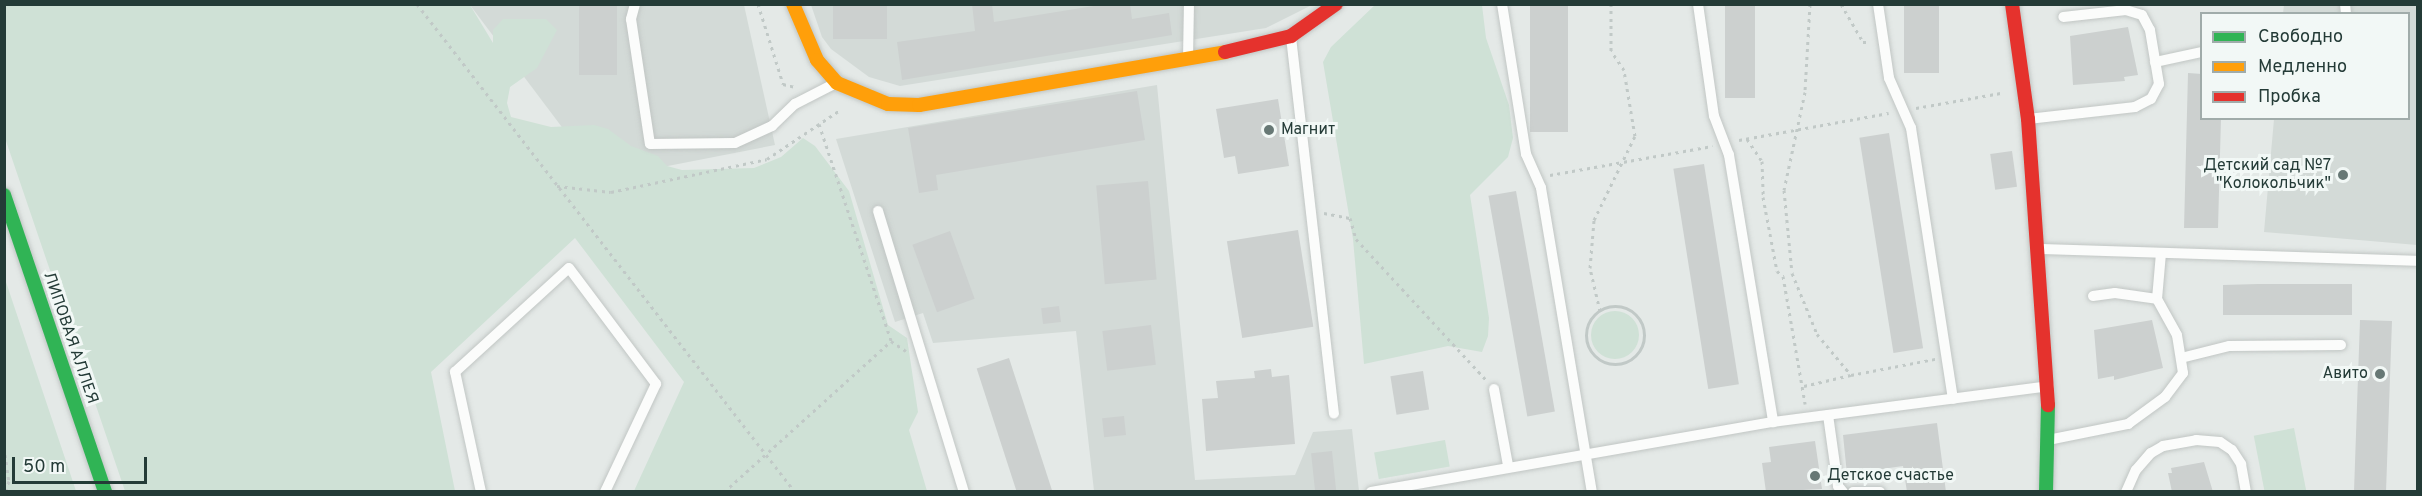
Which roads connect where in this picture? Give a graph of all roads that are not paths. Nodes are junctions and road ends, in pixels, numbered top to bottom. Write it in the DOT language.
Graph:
graph roads {
  1 [pos="635,4"];
  2 [pos="793,4"];
  3 [pos="1188,4"];
  4 [pos="1336,4"];
  5 [pos="1502,4"];
  6 [pos="1698,4"];
  7 [pos="1878,4"];
  8 [pos="2012,4"];
  9 [pos="2063,17"];
  10 [pos="1291,36"];
  11 [pos="2200,52"];
  12 [pos="1188,59"];
  13 [pos="2155,62"];
  14 [pos="837,83"];
  15 [pos="2028,119"];
  16 [pos="4,195"];
  17 [pos="878,211"];
  18 [pos="2038,249"];
  19 [pos="2161,253"];
  20 [pos="2418,261"];
  21 [pos="2093,296"];
  22 [pos="2157,299"];
  23 [pos="2341,345"];
  24 [pos="2181,358"];
  25 [pos="2049,386"];
  26 [pos="1494,388"];
  27 [pos="1953,399"];
  28 [pos="1334,414"];
  29 [pos="1827,415"];
  30 [pos="1773,422"];
  31 [pos="2047,440"];
  32 [pos="1586,452"];
  33 [pos="1508,465"];
  34 [pos="105,492"];
  35 [pos="481,492"];
  36 [pos="605,492"];
  37 [pos="964,492"];
  38 [pos="1371,492"];
  39 [pos="1592,492"];
  40 [pos="1843,492"];
  41 [pos="1853,492"];
  42 [pos="1880,492"];
  43 [pos="2046,492"];
  44 [pos="2126,492"];
  45 [pos="2246,492"];
  1 -- 14 [label="lane"];
  2 -- 14 [label="street"];
  3 -- 12 [label="lane"];
  4 -- 10 [label="street"];
  5 -- 32 [label="lane"];
  6 -- 30 [label="lane"];
  7 -- 27 [label="lane"];
  8 -- 15 [label="street"];
  9 -- 13 [label="lane"];
  10 -- 12 [label="street"];
  10 -- 28 [label="lane"];
  11 -- 13 [label="lane"];
  12 -- 14 [label="street"];
  13 -- 15 [label="lane"];
  15 -- 18 [label="street"];
  16 -- 34 [label="street, ЛИПОВАЯ АЛЛЕЯ"];
  17 -- 37 [label="lane"];
  18 -- 19 [label="lane"];
  18 -- 25 [label="street"];
  19 -- 20 [label="lane"];
  19 -- 22 [label="lane"];
  21 -- 22 [label="lane"];
  22 -- 24 [label="lane"];
  23 -- 24 [label="lane"];
  24 -- 31 [label="lane"];
  25 -- 27 [label="lane"];
  25 -- 31 [label="street"];
  26 -- 33 [label="lane"];
  27 -- 29 [label="lane"];
  29 -- 30 [label="lane"];
  29 -- 40 [label="lane"];
  30 -- 32 [label="lane"];
  31 -- 43 [label="street"];
  32 -- 33 [label="lane"];
  32 -- 39 [label="lane"];
  33 -- 38 [label="lane"];
  35 -- 36 [label="lane"];
  41 -- 42 [label="lane"];
  44 -- 45 [label="lane"];
}
